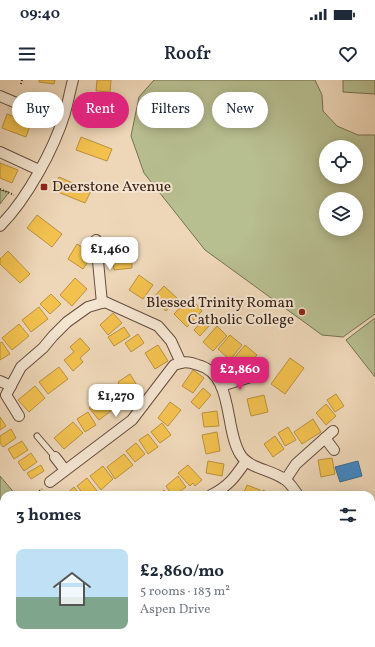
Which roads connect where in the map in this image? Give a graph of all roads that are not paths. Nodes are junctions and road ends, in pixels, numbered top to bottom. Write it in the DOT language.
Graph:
graph roads {
  1 [pos="72,80"];
  2 [pos="0,96"];
  3 [pos="12,101"];
  4 [pos="64,116"];
  5 [pos="59,128"];
  6 [pos="0,152"];
  7 [pos="39,170"];
  8 [pos="0,226"];
  9 [pos="96,240"];
  10 [pos="102,303"];
  11 [pos="181,363"];
  12 [pos="254,376"];
  13 [pos="0,381"];
  14 [pos="221,386"];
  15 [pos="8,391"];
  16 [pos="19,416"];
  17 [pos="333,431"];
  18 [pos="37,436"];
  19 [pos="325,438"];
  20 [pos="334,450"];
  21 [pos="55,457"];
  22 [pos="246,461"];
  23 [pos="65,470"];
  24 [pos="286,479"];
  25 [pos="50,482"];
  26 [pos="220,491"];
  27 [pos="295,491"];
  1 -- 4 [label="street"];
  2 -- 3 [label="street"];
  5 -- 7 [label="street"];
  6 -- 7 [label="street"];
  7 -- 8 [label="street"];
  9 -- 10 [label="street"];
  10 -- 11 [label="street"];
  10 -- 15 [label="street"];
  11 -- 14 [label="street"];
  11 -- 23 [label="street"];
  12 -- 14 [label="street"];
  13 -- 15 [label="street"];
  14 -- 22 [label="street"];
  15 -- 16 [label="street"];
  17 -- 19 [label="street"];
  18 -- 21 [label="lane"];
  19 -- 20 [label="street"];
  19 -- 24 [label="street"];
  21 -- 23 [label="street"];
  22 -- 24 [label="street"];
  22 -- 26 [label="street"];
  23 -- 25 [label="street"];
  24 -- 27 [label="street"];
}
